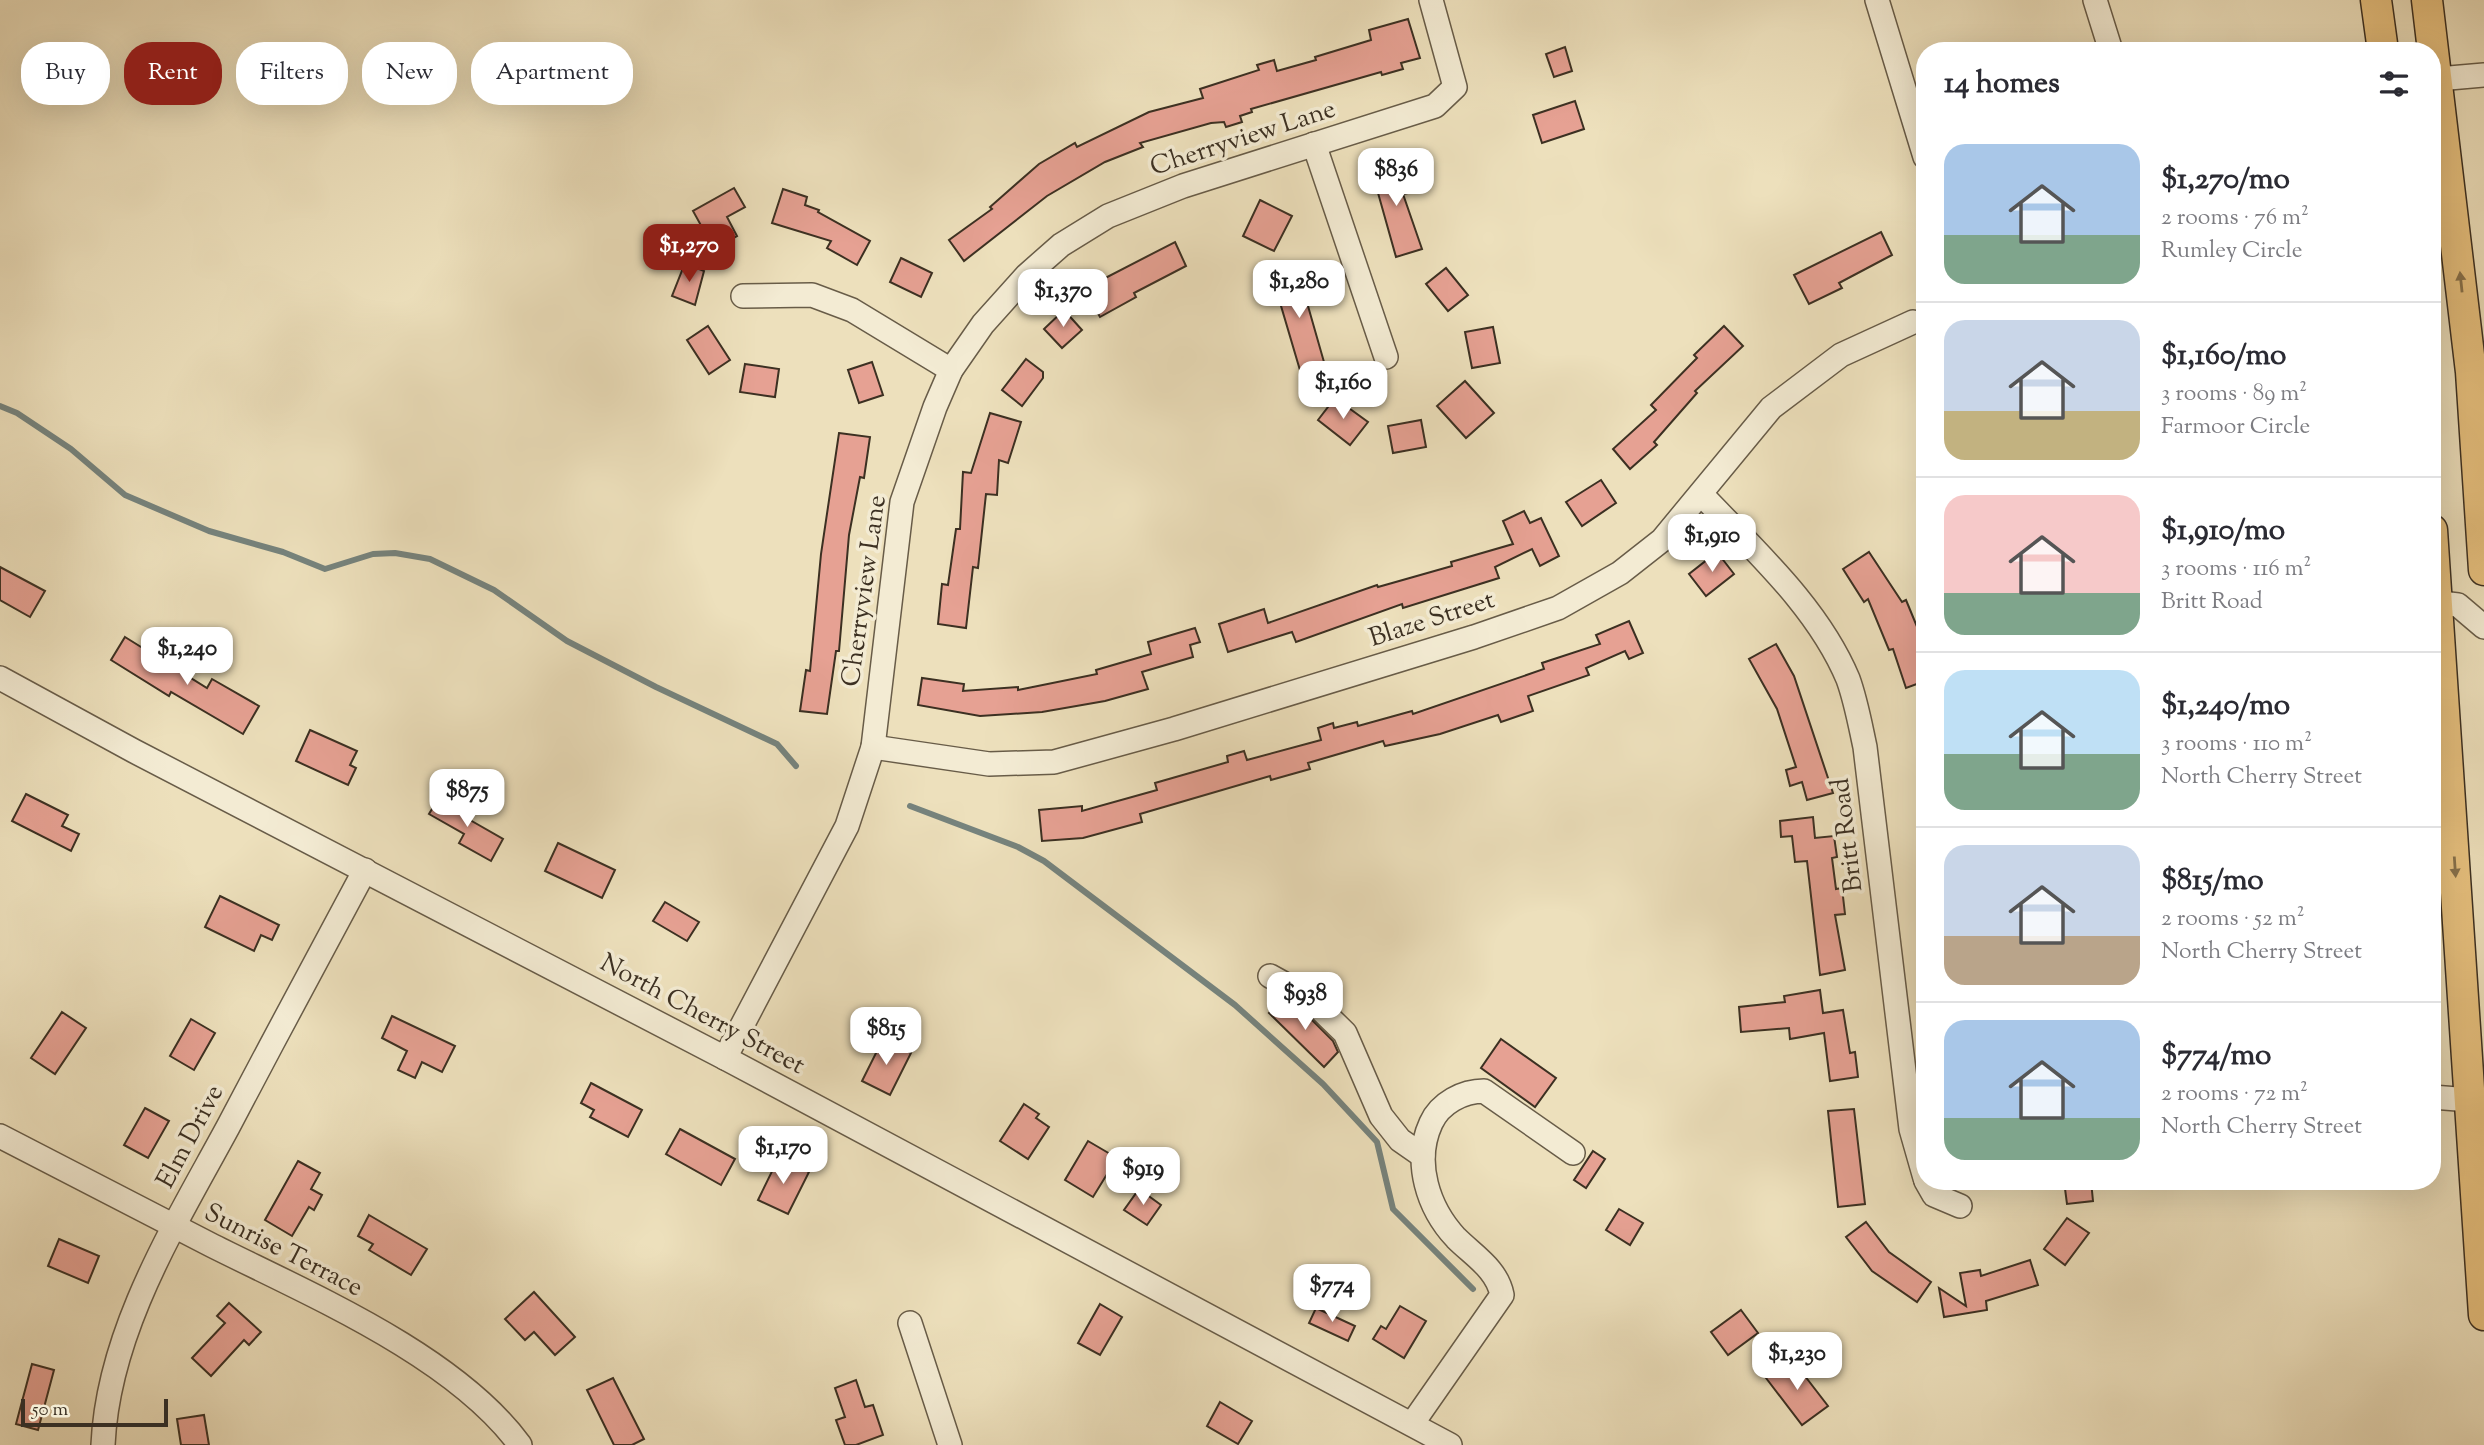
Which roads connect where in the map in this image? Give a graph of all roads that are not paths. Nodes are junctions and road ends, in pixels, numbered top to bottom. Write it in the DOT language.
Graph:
graph roads {
  1 [pos="1431,0"];
  2 [pos="1877,0"];
  3 [pos="2095,0"];
  4 [pos="2376,0"];
  5 [pos="2427,0"];
  6 [pos="2441,0"];
  7 [pos="2432,36"];
  8 [pos="2108,42"];
  9 [pos="2382,42"];
  10 [pos="2433,42"];
  11 [pos="2484,75"];
  12 [pos="2441,79"];
  13 [pos="2441,106"];
  14 [pos="1916,128"];
  15 [pos="1314,144"];
  16 [pos="743,296"];
  17 [pos="1913,322"];
  18 [pos="1386,357"];
  19 [pos="951,370"];
  20 [pos="1701,495"];
  21 [pos="2484,570"];
  22 [pos="2441,603"];
  23 [pos="2484,627"];
  24 [pos="2441,664"];
  25 [pos="0,678"];
  26 [pos="2441,686"];
  27 [pos="2444,695"];
  28 [pos="873,747"];
  29 [pos="365,870"];
  30 [pos="1270,975"];
  31 [pos="724,1058"];
  32 [pos="2441,1098"];
  33 [pos="2470,1100"];
  34 [pos="0,1136"];
  35 [pos="1916,1146"];
  36 [pos="1573,1153"];
  37 [pos="1423,1156"];
  38 [pos="1931,1190"];
  39 [pos="1960,1206"];
  40 [pos="175,1227"];
  41 [pos="2484,1315"];
  42 [pos="910,1323"];
  43 [pos="1412,1424"];
  44 [pos="103,1445"];
  45 [pos="520,1445"];
  46 [pos="950,1445"];
  47 [pos="1450,1445"];
  1 -- 15 [label="street, Cherryview Lane"];
  2 -- 14 [label="street"];
  3 -- 8 [label="street"];
  4 -- 9 [label="main road"];
  5 -- 7 [label="main road"];
  6 -- 7 [label="street"];
  7 -- 10 [label="main road"];
  11 -- 12 [label="street"];
  21 -- 13 [label="main road, one-way"];
  15 -- 18 [label="street"];
  15 -- 19 [label="street, Cherryview Lane"];
  16 -- 19 [label="street"];
  17 -- 20 [label="street, Blaze Street"];
  19 -- 28 [label="street, Cherryview Lane"];
  20 -- 28 [label="street, Blaze Street"];
  20 -- 35 [label="street, Britt Road"];
  22 -- 23 [label="street"];
  24 -- 27 [label="main road"];
  25 -- 29 [label="street, North Cherry Street"];
  26 -- 27 [label="street"];
  27 -- 33 [label="main road, one-way"];
  28 -- 31 [label="street, Cherryview Lane"];
  29 -- 31 [label="street, North Cherry Street"];
  29 -- 40 [label="street, Elm Drive"];
  30 -- 37 [label="street"];
  31 -- 43 [label="street, North Cherry Street"];
  32 -- 33 [label="street"];
  33 -- 41 [label="main road"];
  34 -- 40 [label="street, Sunrise Terrace"];
  36 -- 37 [label="street"];
  37 -- 43 [label="street"];
  38 -- 39 [label="street, Britt Road"];
  40 -- 44 [label="street, Elm Drive"];
  40 -- 45 [label="street, Sunrise Terrace"];
  42 -- 46 [label="street"];
  43 -- 47 [label="street, North Cherry Street"];
}
